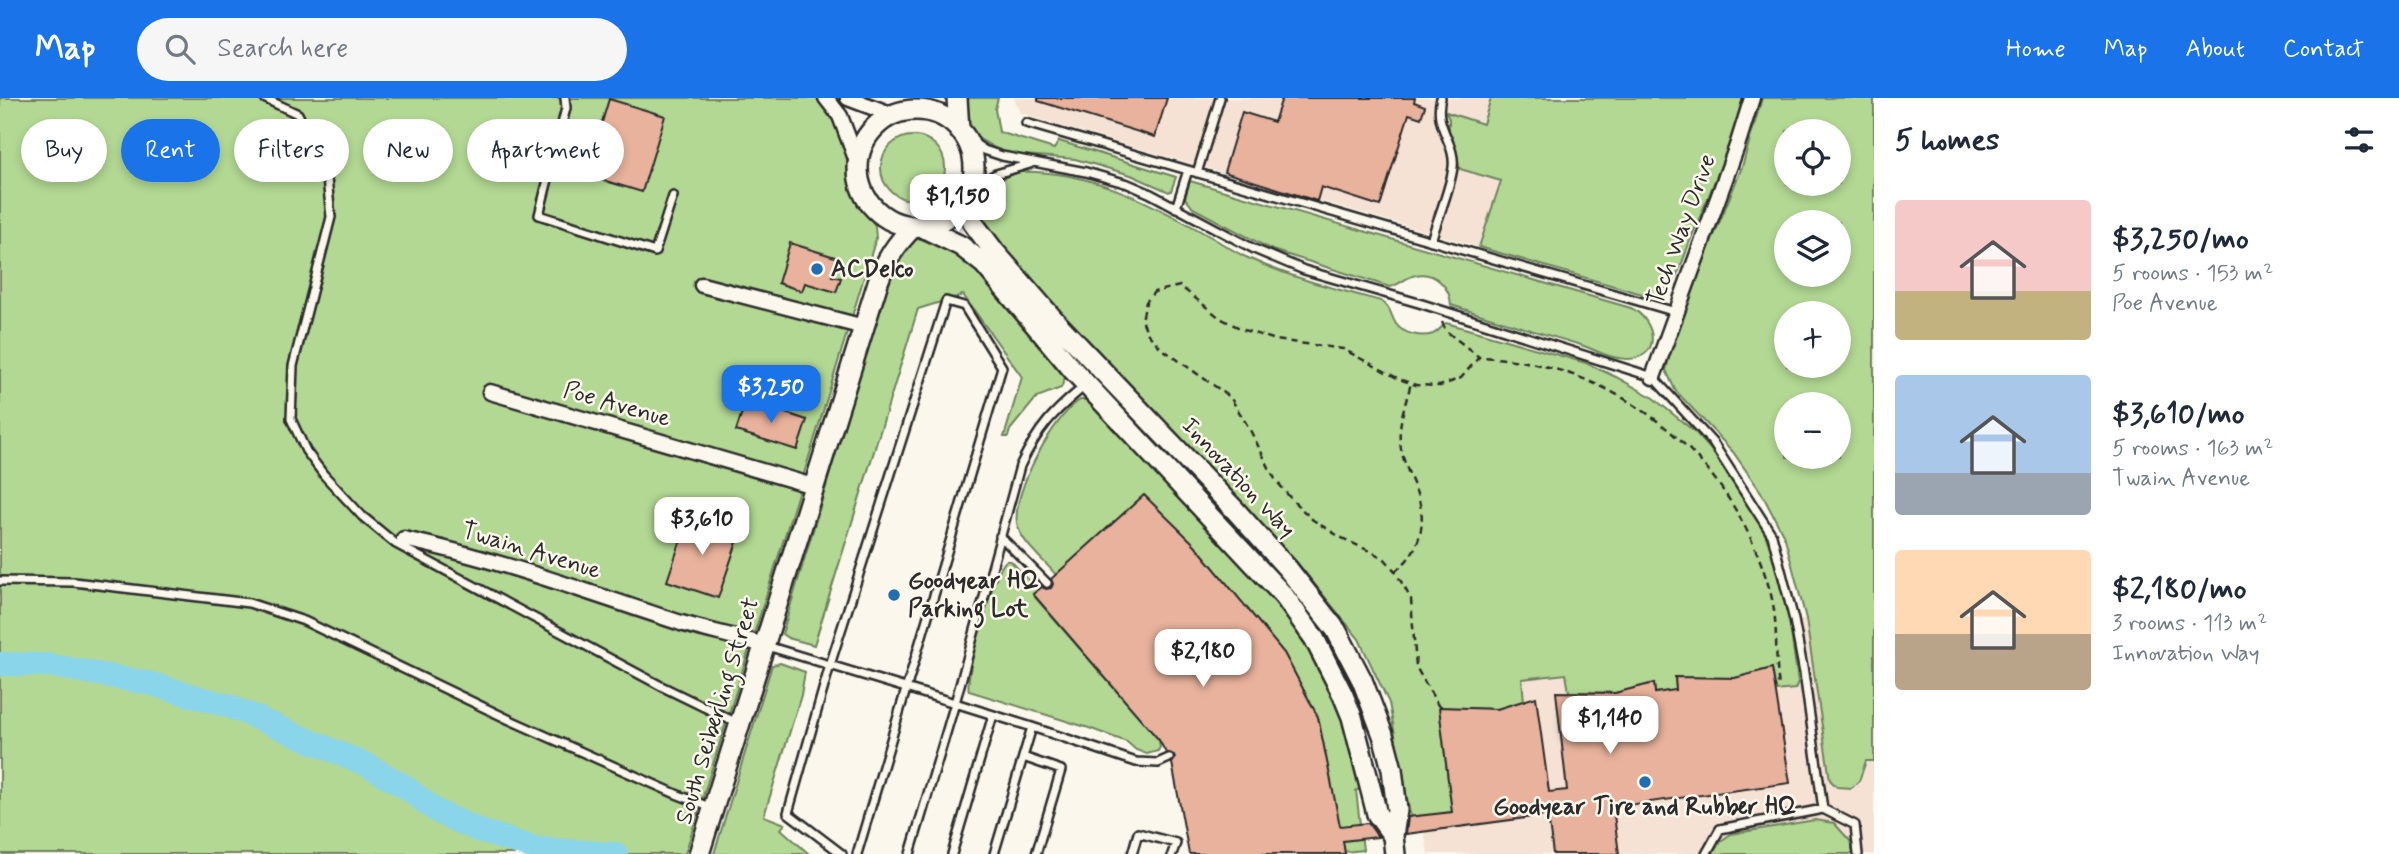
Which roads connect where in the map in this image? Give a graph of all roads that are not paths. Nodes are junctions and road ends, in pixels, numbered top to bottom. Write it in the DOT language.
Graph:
graph roads {
  1 [pos="264,98"];
  2 [pos="565,98"];
  3 [pos="826,98"];
  4 [pos="848,98"];
  5 [pos="917,98"];
  6 [pos="957,98"];
  7 [pos="1220,98"];
  8 [pos="1441,98"];
  9 [pos="1752,98"];
  10 [pos="894,114"];
  11 [pos="1026,123"];
  12 [pos="962,134"];
  13 [pos="858,164"];
  14 [pos="1034,164"];
  15 [pos="1188,170"];
  16 [pos="1197,173"];
  17 [pos="969,192"];
  18 [pos="673,196"];
  19 [pos="1176,208"];
  20 [pos="885,217"];
  21 [pos="917,226"];
  22 [pos="1431,241"];
  23 [pos="884,263"];
  24 [pos="702,285"];
  25 [pos="1676,312"];
  26 [pos="864,327"];
  27 [pos="1653,377"];
  28 [pos="1086,384"];
  29 [pos="490,392"];
  30 [pos="813,486"];
  31 [pos="1000,536"];
  32 [pos="404,539"];
  33 [pos="0,581"];
  34 [pos="1047,583"];
  35 [pos="764,645"];
  36 [pos="831,665"];
  37 [pos="908,689"];
  38 [pos="955,703"];
  39 [pos="993,715"];
  40 [pos="739,724"];
  41 [pos="1032,727"];
  42 [pos="1023,757"];
  43 [pos="1169,758"];
  44 [pos="713,808"];
  45 [pos="1823,810"];
  46 [pos="1394,845"];
  47 [pos="700,850"];
  48 [pos="842,854"];
  49 [pos="858,854"];
  50 [pos="910,854"];
  51 [pos="952,854"];
  52 [pos="995,854"];
  53 [pos="1036,854"];
  54 [pos="1132,854"];
  55 [pos="1172,854"];
  56 [pos="1706,854"];
  57 [pos="1858,854"];
  1 -- 40 [label="lane"];
  2 -- 18 [label="lane"];
  3 -- 13 [label="street"];
  4 -- 10 [label="street"];
  5 -- 10 [label="main road"];
  6 -- 12 [label="main road"];
  7 -- 16 [label="lane"];
  8 -- 22 [label="lane"];
  9 -- 25 [label="street, Tech Way Drive"];
  10 -- 12 [label="main road"];
  10 -- 13 [label="main road"];
  11 -- 15 [label="lane"];
  12 -- 14 [label="lane"];
  12 -- 17 [label="main road"];
  13 -- 20 [label="main road"];
  14 -- 17 [label="lane"];
  14 -- 19 [label="lane"];
  15 -- 16 [label="lane"];
  15 -- 19 [label="lane"];
  16 -- 22 [label="lane"];
  17 -- 21 [label="main road"];
  17 -- 46 [label="main road, Innovation Way"];
  19 -- 27 [label="lane"];
  20 -- 21 [label="main road"];
  20 -- 23 [label="main road, South Seiberling Street"];
  21 -- 23 [label="main road, South Seiberling Street"];
  21 -- 28 [label="main road, Innovation Way"];
  22 -- 25 [label="lane"];
  23 -- 26 [label="main road, South Seiberling Street"];
  24 -- 26 [label="street"];
  25 -- 27 [label="street, Tech Way Drive"];
  26 -- 30 [label="main road, South Seiberling Street"];
  27 -- 45 [label="lane"];
  28 -- 31 [label="lane"];
  28 -- 46 [label="main road, Innovation Way"];
  29 -- 30 [label="street, Poe Avenue"];
  30 -- 35 [label="main road, South Seiberling Street"];
  31 -- 34 [label="lane"];
  31 -- 38 [label="lane"];
  32 -- 35 [label="street, Twain Avenue"];
  33 -- 44 [label="lane"];
  35 -- 36 [label="lane"];
  35 -- 40 [label="main road, South Seiberling Street"];
  36 -- 37 [label="lane"];
  36 -- 37 [label="lane"];
  36 -- 48 [label="lane"];
  37 -- 38 [label="lane"];
  37 -- 49 [label="lane"];
  38 -- 39 [label="lane"];
  38 -- 50 [label="lane"];
  39 -- 41 [label="lane"];
  39 -- 51 [label="lane"];
  40 -- 44 [label="main road, South Seiberling Street"];
  41 -- 42 [label="lane"];
  41 -- 43 [label="lane"];
  42 -- 52 [label="lane"];
  42 -- 53 [label="lane"];
  44 -- 47 [label="main road, South Seiberling Street"];
  45 -- 56 [label="lane"];
  45 -- 57 [label="lane"];
  54 -- 55 [label="lane"];
}
